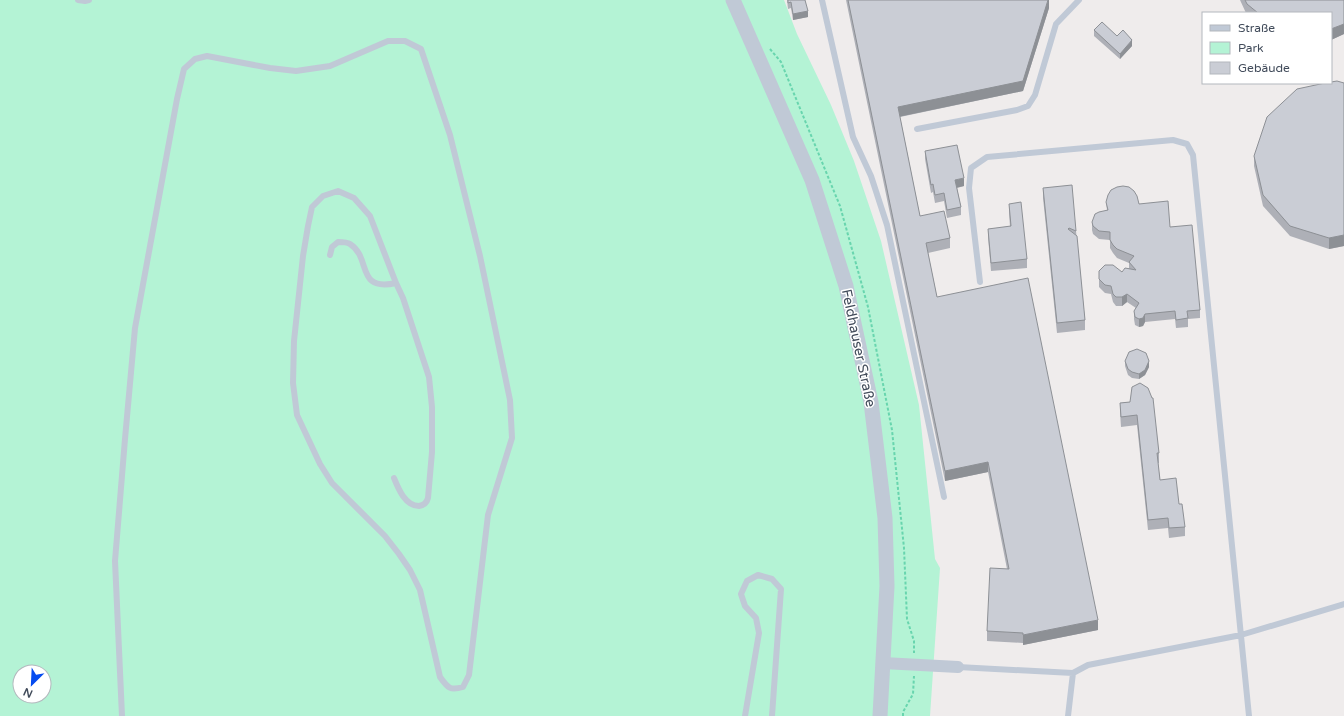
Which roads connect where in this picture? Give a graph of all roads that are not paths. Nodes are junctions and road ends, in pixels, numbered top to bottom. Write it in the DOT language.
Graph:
graph roads {
  1 [pos="78,0"];
  2 [pos="89,0"];
  3 [pos="733,0"];
  4 [pos="822,0"];
  5 [pos="1079,0"];
  6 [pos="917,129"];
  7 [pos="330,255"];
  8 [pos="980,282"];
  9 [pos="396,283"];
  10 [pos="394,478"];
  11 [pos="944,497"];
  12 [pos="1344,604"];
  13 [pos="1241,635"];
  14 [pos="884,663"];
  15 [pos="958,666"];
  16 [pos="1073,673"];
  17 [pos="122,716"];
  18 [pos="745,716"];
  19 [pos="772,716"];
  20 [pos="880,716"];
  21 [pos="1068,716"];
  22 [pos="1250,716"];
  1 -- 2 [label="lane"];
  3 -- 14 [label="street, Feldhauser Straße"];
  4 -- 11 [label="lane"];
  5 -- 6 [label="lane"];
  7 -- 9 [label="lane"];
  8 -- 13 [label="lane"];
  9 -- 10 [label="lane"];
  9 -- 17 [label="lane"];
  12 -- 13 [label="lane"];
  13 -- 16 [label="lane"];
  13 -- 22 [label="lane"];
  14 -- 15 [label="street"];
  14 -- 20 [label="street, Feldhauser Straße"];
  15 -- 16 [label="lane"];
  16 -- 21 [label="lane"];
  18 -- 19 [label="lane"];
}
